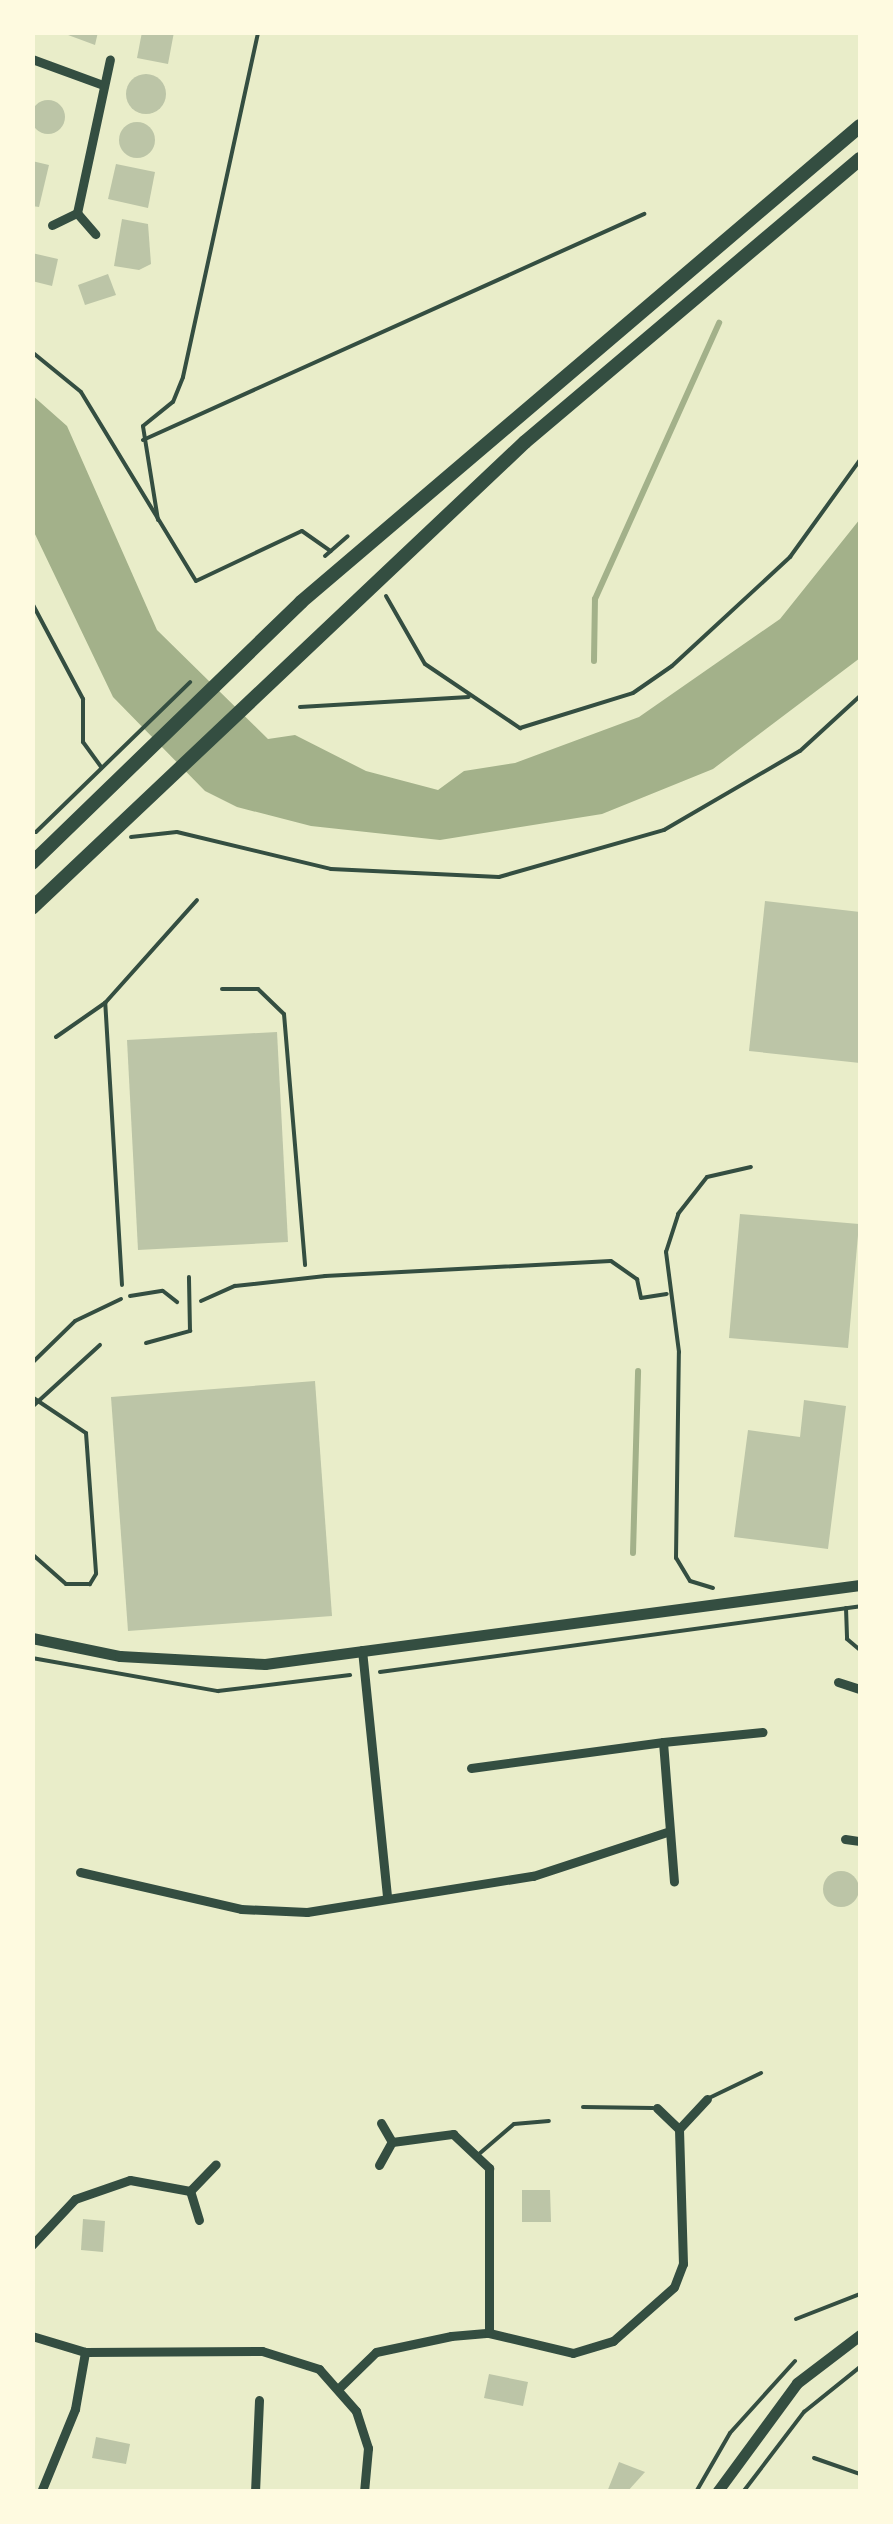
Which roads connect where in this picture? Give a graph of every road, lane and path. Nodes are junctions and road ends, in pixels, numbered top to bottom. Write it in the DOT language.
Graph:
graph roads {
  1 [pos="258,32"];
  2 [pos="32,59"];
  3 [pos="110,59"];
  4 [pos="103,85"];
  5 [pos="860,126"];
  6 [pos="860,159"];
  7 [pos="78,212"];
  8 [pos="644,214"];
  9 [pos="52,225"];
  10 [pos="95,234"];
  11 [pos="32,352"];
  12 [pos="142,440"];
  13 [pos="860,460"];
  14 [pos="158,520"];
  15 [pos="332,550"];
  16 [pos="383,592"];
  17 [pos="32,602"];
  18 [pos="860,696"];
  19 [pos="469,697"];
  20 [pos="300,707"];
  21 [pos="112,757"];
  22 [pos="101,768"];
  23 [pos="128,834"];
  24 [pos="32,836"];
  25 [pos="32,863"];
  26 [pos="198,900"];
  27 [pos="32,908"];
  28 [pos="222,989"];
  29 [pos="105,1004"];
  30 [pos="56,1038"];
  31 [pos="750,1167"];
  32 [pos="305,1264"];
  33 [pos="190,1277"];
  34 [pos="122,1285"];
  35 [pos="667,1294"];
  36 [pos="195,1302"];
  37 [pos="146,1343"];
  38 [pos="100,1345"];
  39 [pos="32,1362"];
  40 [pos="34,1398"];
  41 [pos="32,1407"];
  42 [pos="32,1554"];
  43 [pos="860,1586"];
  44 [pos="715,1602"];
  45 [pos="846,1608"];
  46 [pos="718,1627"];
  47 [pos="34,1637"];
  48 [pos="362,1650"];
  49 [pos="860,1650"];
  50 [pos="838,1682"];
  51 [pos="860,1688"];
  52 [pos="763,1732"];
  53 [pos="662,1742"];
  54 [pos="471,1768"];
  55 [pos="668,1832"];
  56 [pos="845,1839"];
  57 [pos="860,1841"];
  58 [pos="80,1872"];
  59 [pos="674,1882"];
  60 [pos="388,1895"];
  61 [pos="761,2073"];
  62 [pos="707,2099"];
  63 [pos="583,2107"];
  64 [pos="658,2108"];
  65 [pos="549,2121"];
  66 [pos="381,2123"];
  67 [pos="679,2129"];
  68 [pos="392,2142"];
  69 [pos="479,2154"];
  70 [pos="216,2164"];
  71 [pos="380,2165"];
  72 [pos="190,2191"];
  73 [pos="199,2220"];
  74 [pos="32,2244"];
  75 [pos="860,2294"];
  76 [pos="796,2319"];
  77 [pos="489,2333"];
  78 [pos="860,2335"];
  79 [pos="32,2336"];
  80 [pos="85,2352"];
  81 [pos="860,2368"];
  82 [pos="340,2387"];
  83 [pos="259,2400"];
  84 [pos="814,2458"];
  85 [pos="860,2474"];
  86 [pos="41,2492"];
  87 [pos="255,2492"];
  88 [pos="364,2492"];
  89 [pos="717,2492"];
  90 [pos="742,2492"];
  1 -- 12 [label="path"];
  2 -- 4 [label="street"];
  3 -- 4 [label="street"];
  4 -- 7 [label="street"];
  5 -- 25 [label="highway"];
  6 -- 27 [label="highway"];
  7 -- 9 [label="street"];
  7 -- 10 [label="street"];
  8 -- 12 [label="path"];
  11 -- 14 [label="path"];
  12 -- 14 [label="path"];
  13 -- 19 [label="path"];
  14 -- 15 [label="path"];
  16 -- 19 [label="path"];
  17 -- 22 [label="path"];
  18 -- 23 [label="path"];
  19 -- 20 [label="path"];
  21 -- 22 [label="path"];
  22 -- 24 [label="path"];
  26 -- 29 [label="lane"];
  28 -- 32 [label="lane"];
  29 -- 30 [label="lane"];
  29 -- 34 [label="lane"];
  31 -- 35 [label="path"];
  33 -- 36 [label="lane"];
  35 -- 36 [label="path"];
  35 -- 44 [label="path"];
  36 -- 37 [label="lane"];
  36 -- 39 [label="path"];
  38 -- 40 [label="lane"];
  40 -- 41 [label="lane"];
  40 -- 42 [label="lane"];
  43 -- 44 [label="street"];
  44 -- 46 [label="path"];
  44 -- 48 [label="street"];
  45 -- 49 [label="path"];
  47 -- 48 [label="street"];
  48 -- 60 [label="street"];
  50 -- 51 [label="street"];
  52 -- 53 [label="street"];
  53 -- 54 [label="street"];
  53 -- 55 [label="street"];
  55 -- 59 [label="street"];
  55 -- 60 [label="street"];
  56 -- 57 [label="street"];
  58 -- 60 [label="street"];
  61 -- 62 [label="lane"];
  62 -- 67 [label="street"];
  63 -- 64 [label="lane"];
  64 -- 67 [label="street"];
  65 -- 69 [label="lane"];
  66 -- 68 [label="street"];
  67 -- 77 [label="street"];
  68 -- 69 [label="street"];
  68 -- 71 [label="street"];
  69 -- 77 [label="street"];
  70 -- 72 [label="street"];
  72 -- 73 [label="street"];
  72 -- 74 [label="street"];
  75 -- 76 [label="lane"];
  77 -- 82 [label="street"];
  78 -- 89 [label="street"];
  79 -- 80 [label="street"];
  80 -- 82 [label="street"];
  80 -- 86 [label="street"];
  81 -- 90 [label="path"];
  82 -- 88 [label="street"];
  83 -- 87 [label="street"];
  84 -- 85 [label="lane"];
}
